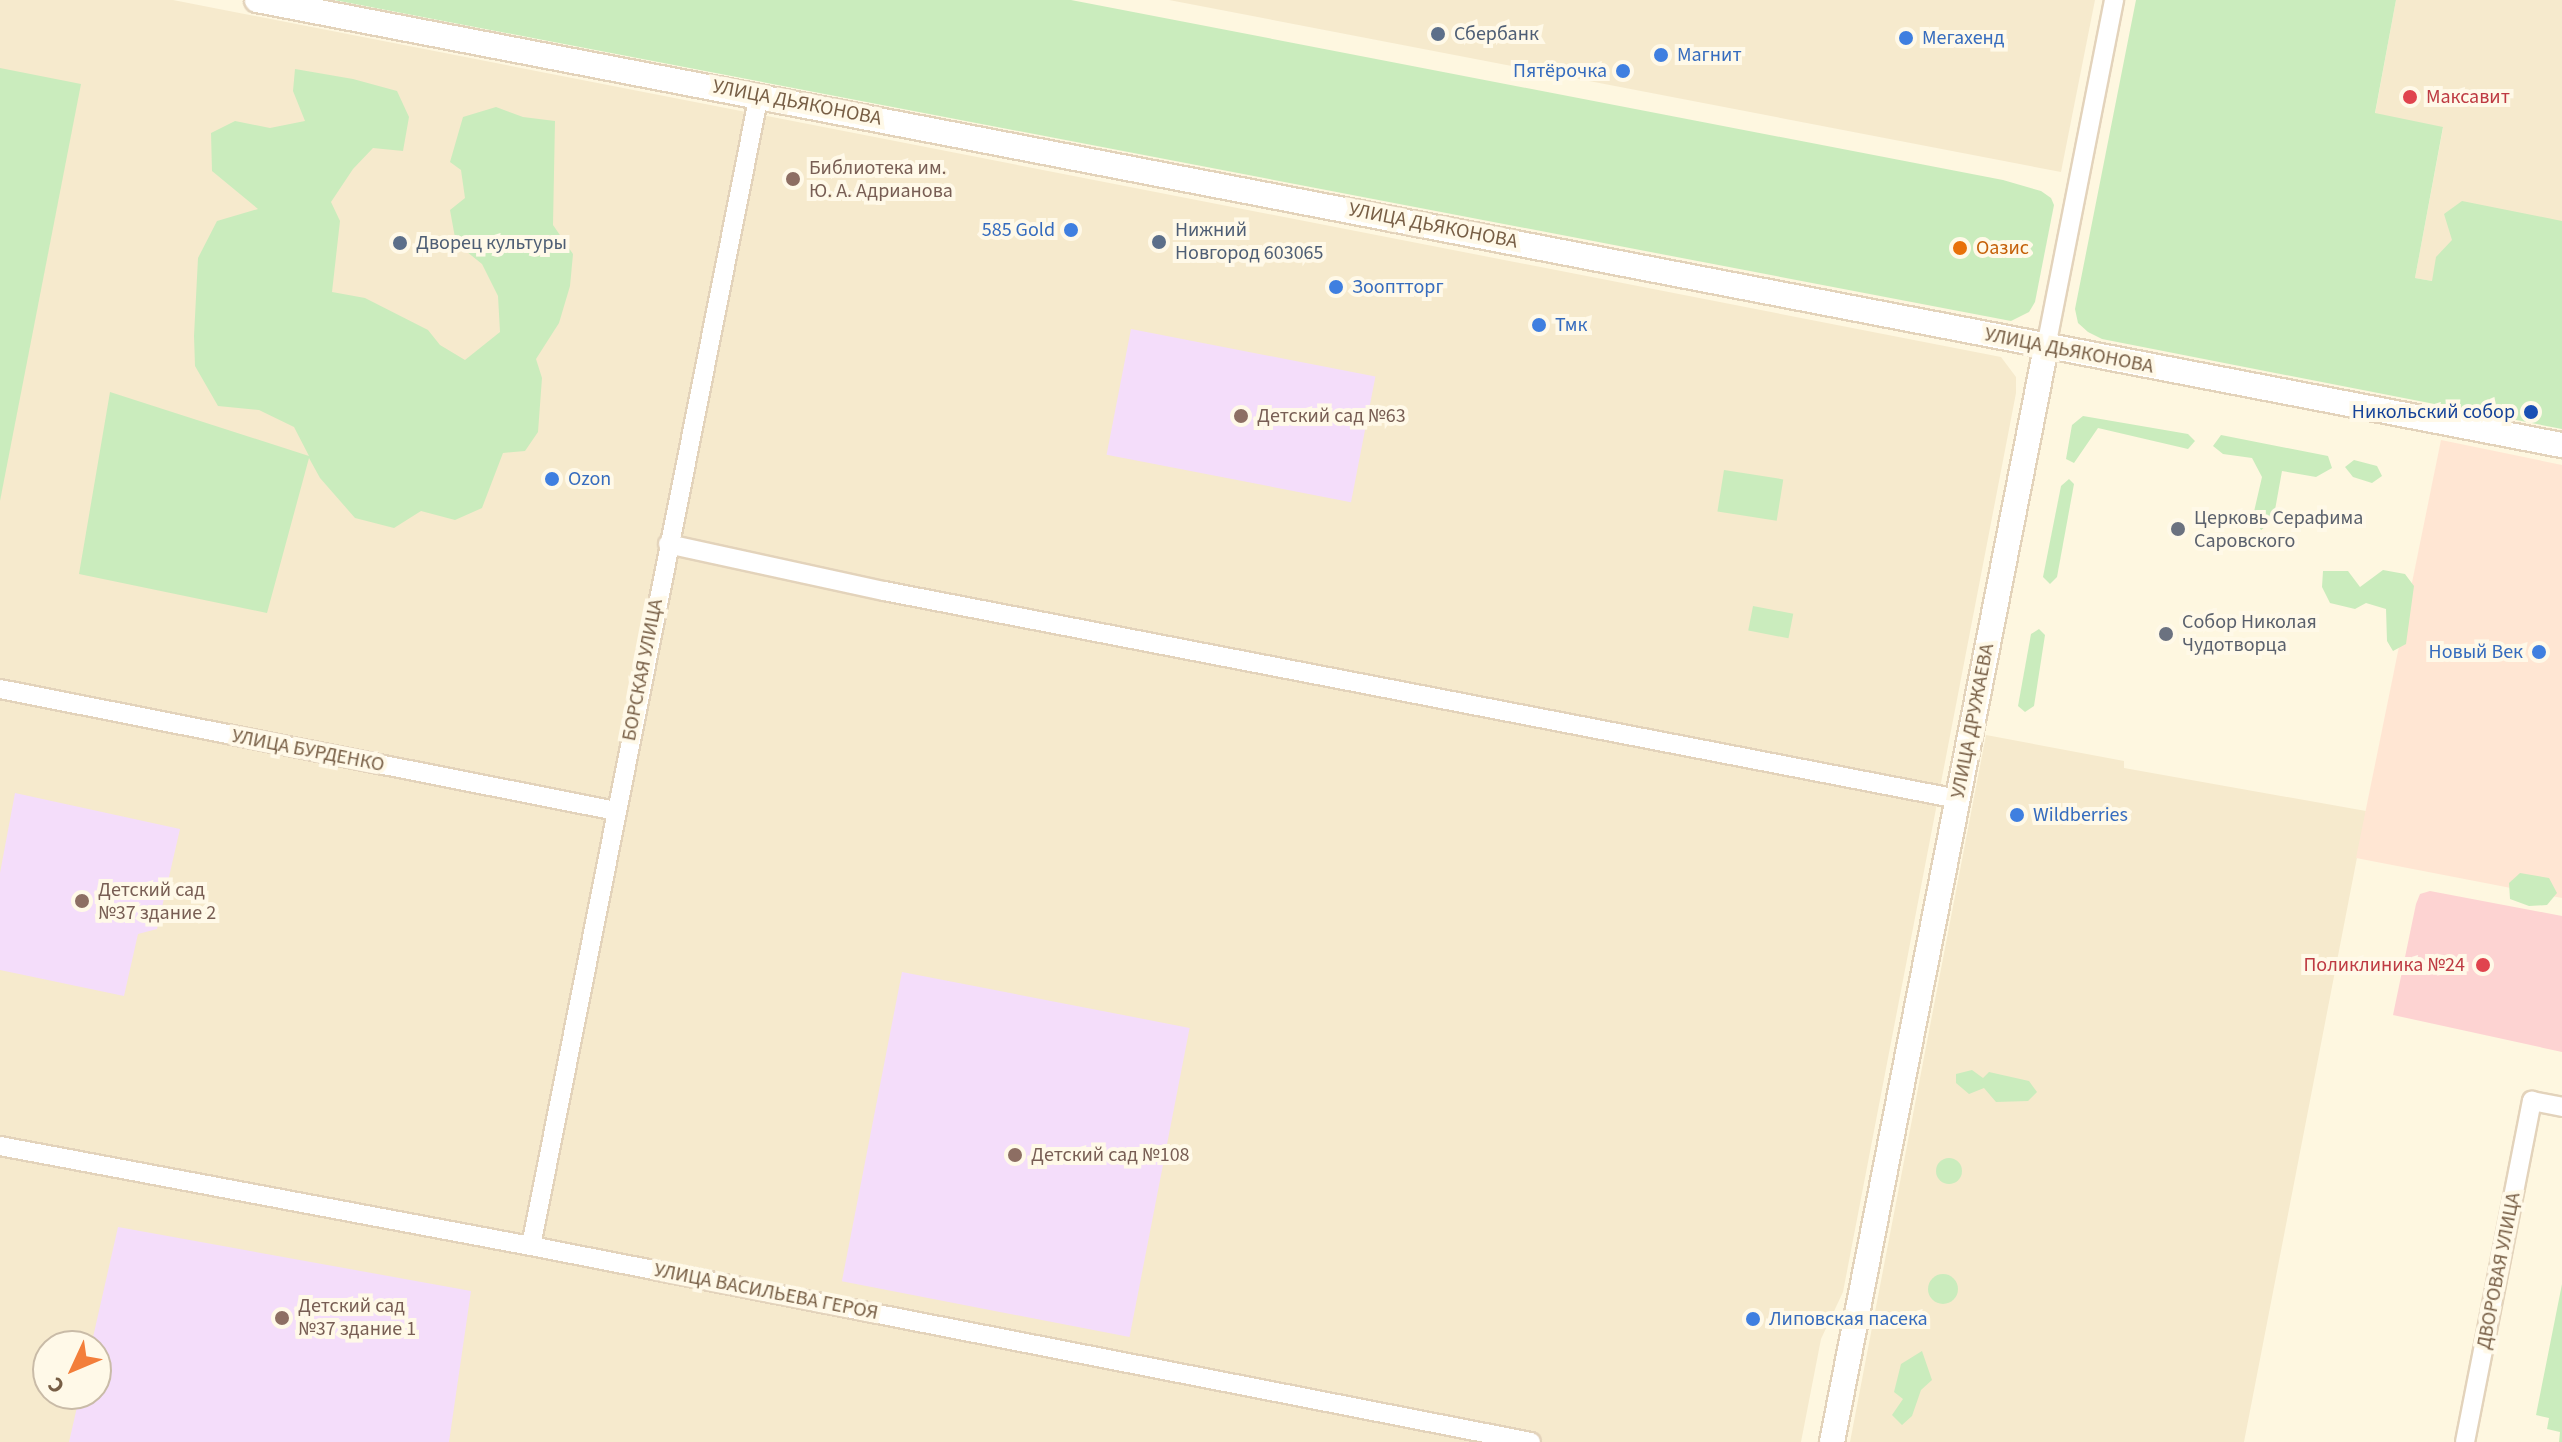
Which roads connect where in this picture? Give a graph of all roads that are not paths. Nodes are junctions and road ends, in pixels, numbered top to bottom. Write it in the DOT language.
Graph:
graph roads {
  1 [pos="257,0"];
  2 [pos="2114,0"];
  3 [pos="759,95"];
  4 [pos="2046,347"];
  5 [pos="2562,445"];
  6 [pos="668,544"];
  7 [pos="0,689"];
  8 [pos="1958,799"];
  9 [pos="616,811"];
  10 [pos="2562,1107"];
  11 [pos="0,1146"];
  12 [pos="531,1246"];
  13 [pos="1531,1442"];
  14 [pos="1832,1442"];
  15 [pos="2465,1442"];
  1 -- 3 [label="main road, УЛИЦА ДЬЯКОНОВА"];
  2 -- 4 [label="street, УЛИЦА ДРУЖАЕВА"];
  3 -- 4 [label="main road, УЛИЦА ДЬЯКОНОВА"];
  3 -- 6 [label="street, БОРСКАЯ УЛИЦА"];
  4 -- 5 [label="main road, УЛИЦА ДЬЯКОНОВА"];
  4 -- 8 [label="main road, УЛИЦА ДРУЖАЕВА"];
  6 -- 8 [label="street"];
  6 -- 9 [label="street, БОРСКАЯ УЛИЦА"];
  7 -- 9 [label="street, УЛИЦА БУРДЕНКО"];
  8 -- 14 [label="main road, УЛИЦА ДРУЖАЕВА"];
  9 -- 12 [label="street, БОРСКАЯ УЛИЦА"];
  10 -- 15 [label="street, ДВОРОВАЯ УЛИЦА"];
  11 -- 12 [label="street, УЛИЦА ВАСИЛЬЕВА ГЕРОЯ"];
  12 -- 13 [label="street, УЛИЦА ВАСИЛЬЕВА ГЕРОЯ"];
}
